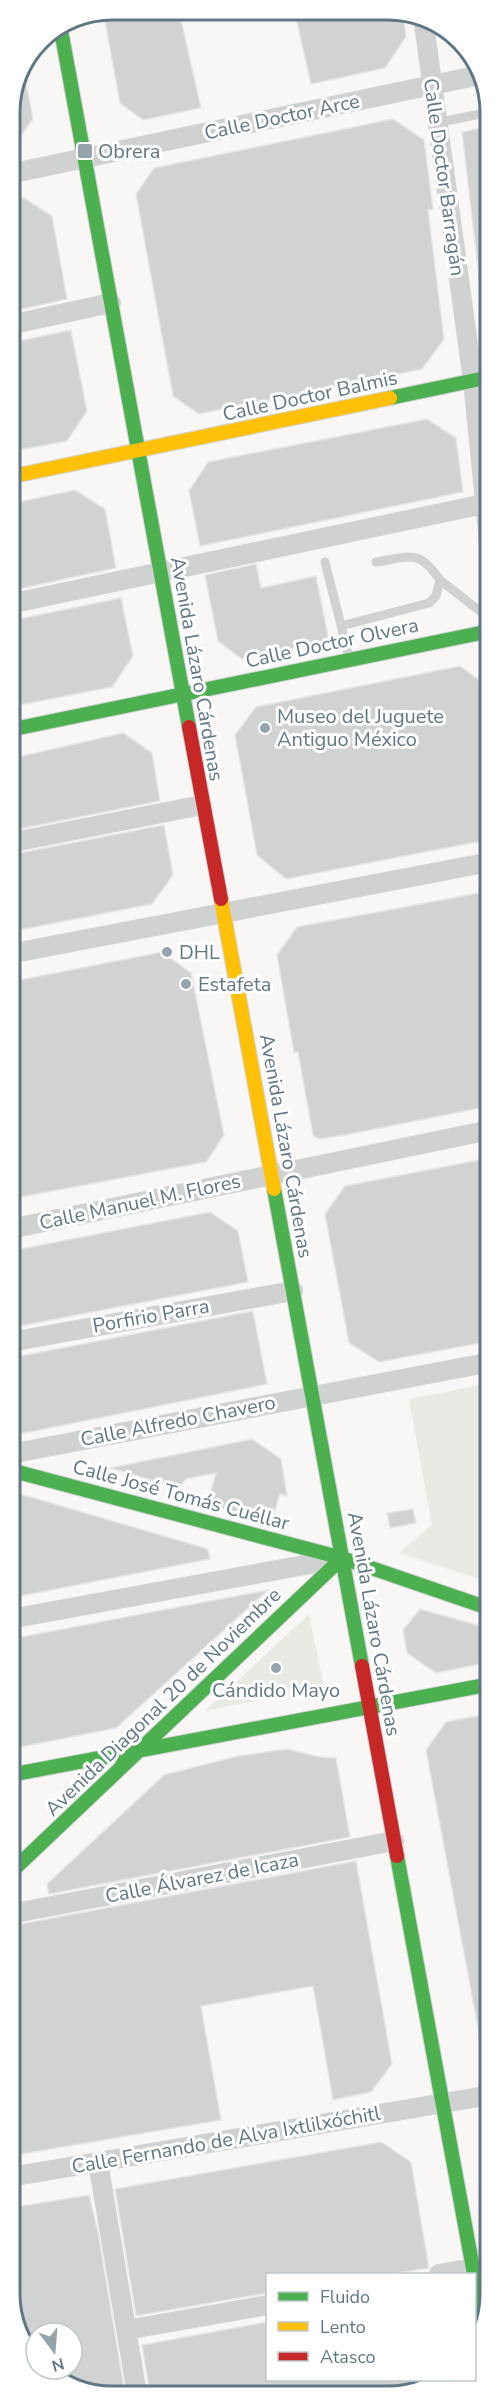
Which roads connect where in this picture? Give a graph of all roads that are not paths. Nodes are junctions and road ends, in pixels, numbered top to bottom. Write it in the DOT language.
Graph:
graph roads {
  1 [pos="424,27"];
  2 [pos="62,34"];
  3 [pos="473,76"];
  4 [pos="431,85"];
  5 [pos="481,114"];
  6 [pos="436,123"];
  7 [pos="84,158"];
  8 [pos="20,172"];
  9 [pos="111,303"];
  10 [pos="20,323"];
  11 [pos="481,350"];
  12 [pos="470,353"];
  13 [pos="481,377"];
  14 [pos="481,379"];
  15 [pos="138,452"];
  16 [pos="20,475"];
  17 [pos="481,505"];
  18 [pos="325,562"];
  19 [pos="376,562"];
  20 [pos="160,572"];
  21 [pos="440,580"];
  22 [pos="20,602"];
  23 [pos="481,612"];
  24 [pos="341,626"];
  25 [pos="481,633"];
  26 [pos="350,659"];
  27 [pos="182,694"];
  28 [pos="20,728"];
  29 [pos="202,805"];
  30 [pos="20,841"];
  31 [pos="481,864"];
  32 [pos="223,913"];
  33 [pos="20,952"];
  34 [pos="481,1132"];
  35 [pos="271,1176"];
  36 [pos="20,1227"];
  37 [pos="293,1291"];
  38 [pos="20,1340"];
  39 [pos="480,1364"];
  40 [pos="312,1395"];
  41 [pos="20,1452"];
  42 [pos="20,1473"];
  43 [pos="342,1558"];
  44 [pos="480,1605"];
  45 [pos="20,1617"];
  46 [pos="480,1686"];
  47 [pos="369,1707"];
  48 [pos="142,1751"];
  49 [pos="20,1773"];
  50 [pos="394,1841"];
  51 [pos="20,1864"];
  52 [pos="20,1912"];
  53 [pos="480,2097"];
  54 [pos="443,2104"];
  55 [pos="98,2162"];
  56 [pos="20,2175"];
  57 [pos="474,2273"];
  58 [pos="476,2284"];
  59 [pos="479,2303"];
  60 [pos="266,2305"];
  61 [pos="126,2330"];
  62 [pos="136,2386"];
  1 -- 4 [label="street, Calle Doctor Barragán"];
  2 -- 7 [label="main road, Avenida Lázaro Cárdenas"];
  3 -- 4 [label="street, Calle Doctor Arce"];
  4 -- 6 [label="street, Calle Doctor Barragán"];
  4 -- 7 [label="street, Calle Doctor Arce"];
  5 -- 6 [label="lane"];
  6 -- 12 [label="street, Calle Doctor Barragán"];
  7 -- 8 [label="street, Calle Doctor Arce"];
  7 -- 9 [label="main road, Avenida Lázaro Cárdenas"];
  9 -- 10 [label="street"];
  9 -- 15 [label="main road, Avenida Lázaro Cárdenas"];
  11 -- 12 [label="lane"];
  12 -- 13 [label="street, Calle Doctor Barragán"];
  14 -- 15 [label="main road, Calle Doctor Balmis"];
  15 -- 16 [label="main road, Calle Doctor Balmis"];
  15 -- 20 [label="main road, Avenida Lázaro Cárdenas"];
  17 -- 20 [label="street"];
  18 -- 24 [label="lane"];
  19 -- 21 [label="lane"];
  20 -- 22 [label="street"];
  20 -- 27 [label="main road, Avenida Lázaro Cárdenas"];
  21 -- 23 [label="lane"];
  21 -- 24 [label="lane"];
  24 -- 26 [label="lane"];
  25 -- 26 [label="main road, Calle Doctor Olvera"];
  26 -- 27 [label="main road, Calle Doctor Olvera"];
  27 -- 28 [label="main road, Calle Doctor Olvera"];
  27 -- 29 [label="main road, Avenida Lázaro Cárdenas"];
  29 -- 30 [label="street"];
  29 -- 32 [label="main road, Avenida Lázaro Cárdenas"];
  31 -- 32 [label="street"];
  32 -- 33 [label="street"];
  32 -- 35 [label="main road, Avenida Lázaro Cárdenas"];
  34 -- 35 [label="street, Calle Manuel M. Flores"];
  35 -- 36 [label="street, Calle Manuel M. Flores"];
  35 -- 37 [label="main road, Avenida Lázaro Cárdenas"];
  37 -- 38 [label="street, Porfirio Parra"];
  37 -- 40 [label="main road, Avenida Lázaro Cárdenas"];
  39 -- 40 [label="street, Calle Alfredo Chavero"];
  40 -- 41 [label="street, Calle Alfredo Chavero"];
  40 -- 43 [label="main road, Avenida Lázaro Cárdenas"];
  42 -- 43 [label="main road, Calle José Tomás Cuéllar"];
  43 -- 44 [label="main road, Calle José Tomás Cuéllar"];
  43 -- 45 [label="street"];
  43 -- 47 [label="main road, Avenida Lázaro Cárdenas"];
  43 -- 48 [label="main road, Avenida Diagonal 20 de Noviembre"];
  46 -- 47 [label="main road"];
  47 -- 48 [label="main road"];
  47 -- 50 [label="main road, Avenida Lázaro Cárdenas"];
  48 -- 49 [label="main road"];
  48 -- 51 [label="main road, Avenida Diagonal 20 de Noviembre"];
  50 -- 52 [label="street, Calle Álvarez de Icaza"];
  50 -- 54 [label="main road, Avenida Lázaro Cárdenas"];
  53 -- 54 [label="street, Calle Fernando de Alva Ixtlilxóchitl"];
  54 -- 55 [label="street, Calle Fernando de Alva Ixtlilxóchitl"];
  54 -- 57 [label="main road, Avenida Lázaro Cárdenas"];
  55 -- 56 [label="street, Calle Fernando de Alva Ixtlilxóchitl"];
  55 -- 61 [label="street"];
  58 -- 59 [label="main road, Avenida Lázaro Cárdenas"];
  60 -- 61 [label="street"];
  61 -- 62 [label="street"];
}
